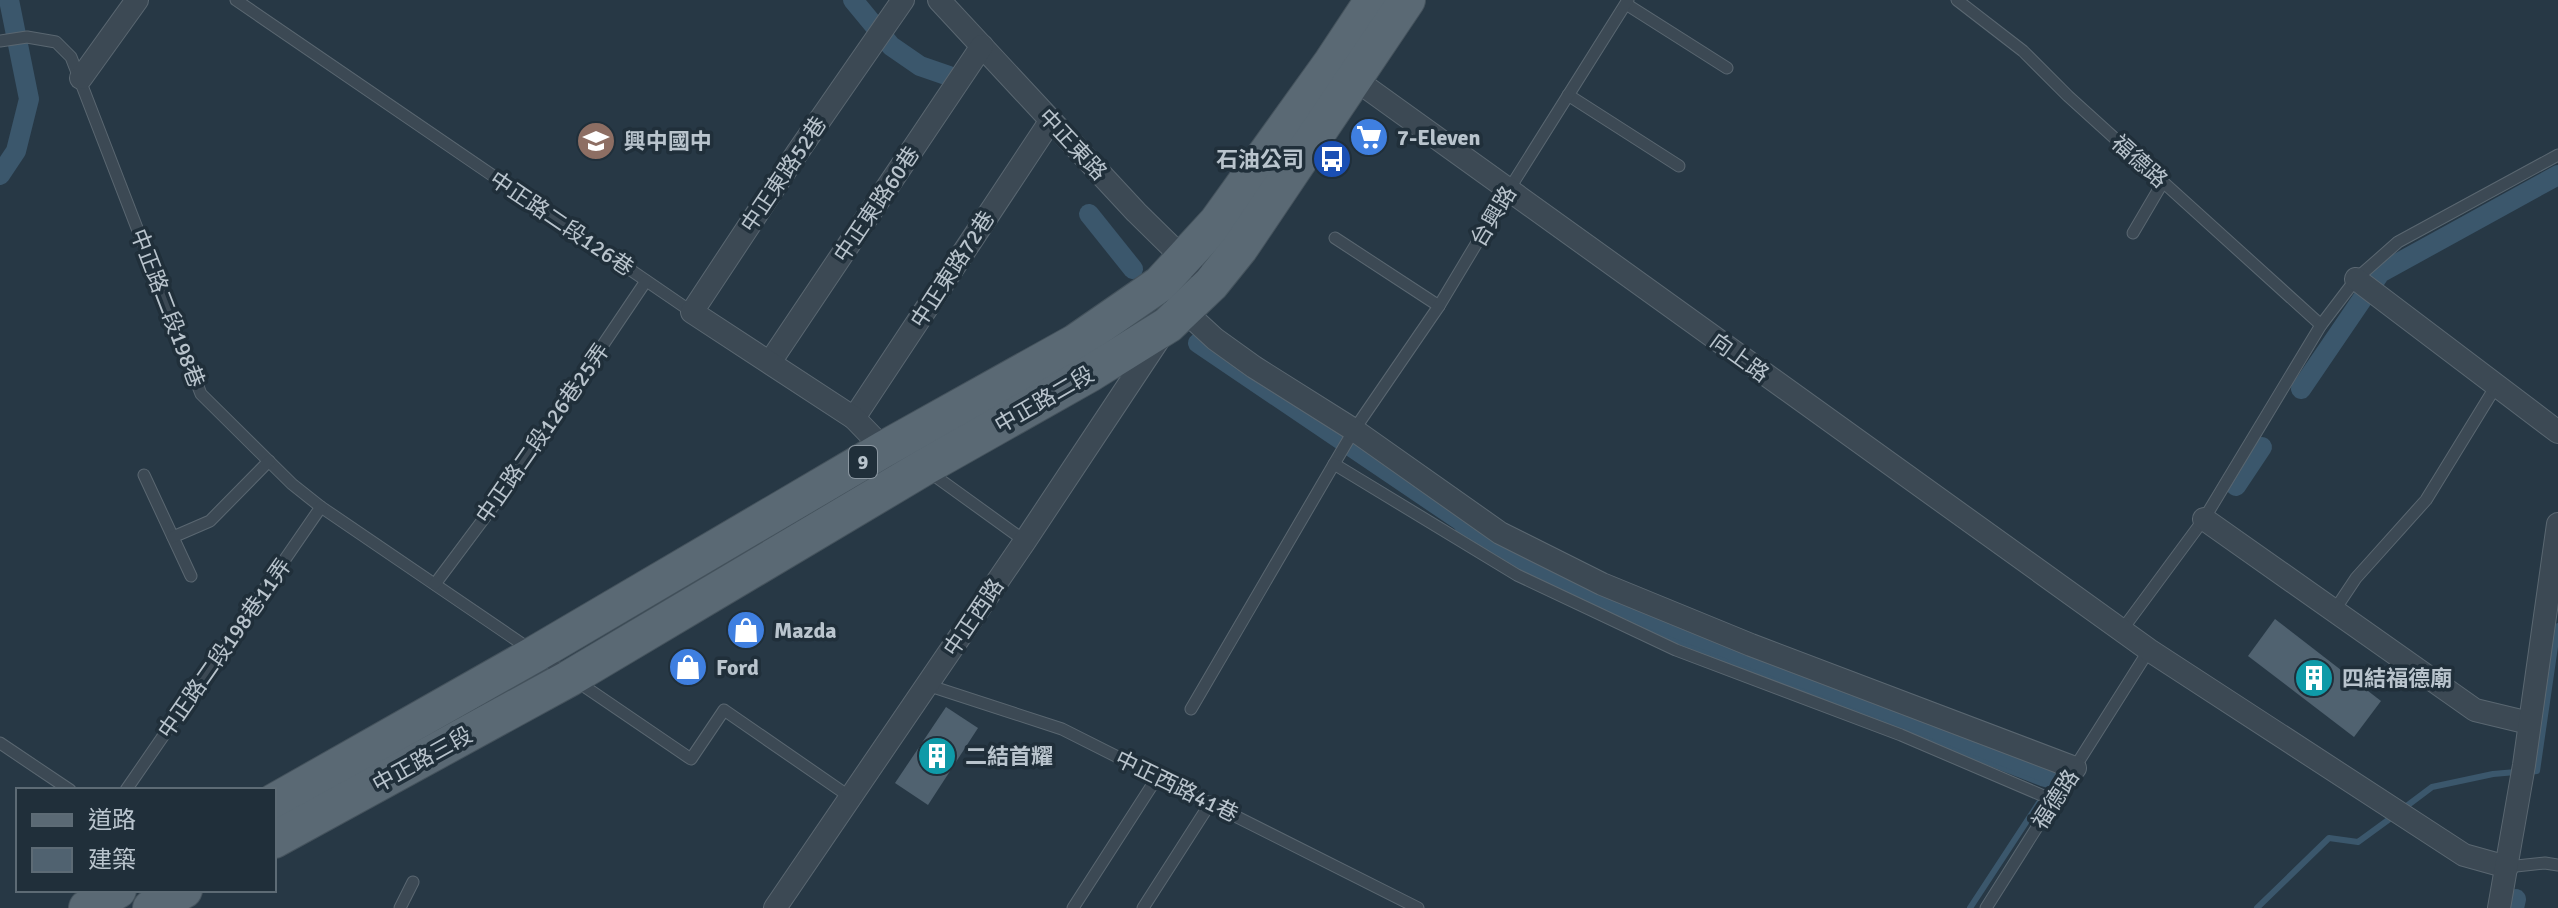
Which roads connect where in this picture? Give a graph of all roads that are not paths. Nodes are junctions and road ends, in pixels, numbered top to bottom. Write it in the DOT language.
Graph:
graph roads {
  1 [pos="137,0"];
  2 [pos="236,0"];
  3 [pos="903,0"];
  4 [pos="939,0"];
  5 [pos="1373,0"];
  6 [pos="1407,0"];
  7 [pos="1957,0"];
  8 [pos="1627,2"];
  9 [pos="0,41"];
  10 [pos="982,46"];
  11 [pos="1727,68"];
  12 [pos="1343,70"];
  13 [pos="81,78"];
  14 [pos="1568,95"];
  15 [pos="1051,120"];
  16 [pos="2558,155"];
  17 [pos="1679,166"];
  18 [pos="2163,182"];
  19 [pos="1508,191"];
  20 [pos="2133,233"];
  21 [pos="1335,238"];
  22 [pos="1172,272"];
  23 [pos="646,281"];
  24 [pos="1211,284"];
  25 [pos="2364,286"];
  26 [pos="1439,306"];
  27 [pos="692,312"];
  28 [pos="1176,318"];
  29 [pos="2321,325"];
  30 [pos="770,362"];
  31 [pos="2496,386"];
  32 [pos="854,418"];
  33 [pos="1354,430"];
  34 [pos="2558,432"];
  35 [pos="884,449"];
  36 [pos="269,461"];
  37 [pos="1334,464"];
  38 [pos="923,468"];
  39 [pos="144,475"];
  40 [pos="321,507"];
  41 [pos="2204,519"];
  42 [pos="2558,524"];
  43 [pos="173,537"];
  44 [pos="1025,541"];
  45 [pos="191,576"];
  46 [pos="435,584"];
  47 [pos="2334,611"];
  48 [pos="2122,630"];
  49 [pos="2149,650"];
  50 [pos="535,654"];
  51 [pos="570,678"];
  52 [pos="927,685"];
  53 [pos="1191,709"];
  54 [pos="2529,723"];
  55 [pos="0,743"];
  56 [pos="2075,768"];
  57 [pos="1158,776"];
  58 [pos="67,788"];
  59 [pos="127,788"];
  60 [pos="850,797"];
  61 [pos="2053,800"];
  62 [pos="276,801"];
  63 [pos="1211,802"];
  64 [pos="276,839"];
  65 [pos="2558,865"];
  66 [pos="2507,867"];
  67 [pos="413,882"];
  68 [pos="115,892"];
  69 [pos="180,892"];
  70 [pos="87,908"];
  71 [pos="151,908"];
  72 [pos="400,908"];
  73 [pos="775,908"];
  74 [pos="1073,908"];
  75 [pos="1143,908"];
  76 [pos="1418,908"];
  77 [pos="1986,908"];
  78 [pos="2499,908"];
  1 -- 13 [label="street"];
  2 -- 23 [label="lane, 中正路二段126巷"];
  3 -- 27 [label="street, 中正東路52巷"];
  4 -- 10 [label="street, 中正東路"];
  5 -- 12 [label="main road, 中正路二段 / 9"];
  6 -- 12 [label="main road, 中正路二段 / 9"];
  7 -- 18 [label="lane, 福德路"];
  8 -- 11 [label="lane"];
  8 -- 14 [label="lane, 台興路"];
  9 -- 13 [label="lane, 中正路二段198巷"];
  10 -- 15 [label="street, 中正東路"];
  10 -- 30 [label="street, 中正東路60巷"];
  12 -- 19 [label="street, 向上路"];
  12 -- 22 [label="main road, 中正路二段 / 9"];
  12 -- 24 [label="main road, 中正路二段 / 9"];
  13 -- 36 [label="lane, 中正路二段198巷"];
  14 -- 17 [label="lane"];
  14 -- 19 [label="lane, 台興路"];
  15 -- 22 [label="street, 中正東路"];
  15 -- 32 [label="street, 中正東路72巷"];
  16 -- 25 [label="lane"];
  18 -- 20 [label="lane"];
  18 -- 29 [label="lane, 福德路"];
  19 -- 26 [label="lane, 台興路"];
  19 -- 48 [label="street, 向上路"];
  21 -- 26 [label="lane"];
  22 -- 24 [label="street, 中正東路"];
  22 -- 28 [label="street, 中正東路"];
  22 -- 35 [label="main road, 中正路二段 / 9"];
  23 -- 27 [label="lane, 中正路二段126巷"];
  23 -- 46 [label="lane, 中正路二段126巷25弄"];
  24 -- 28 [label="main road, 中正路二段 / 9"];
  25 -- 29 [label="lane"];
  25 -- 31 [label="street"];
  26 -- 33 [label="lane, 台興路"];
  27 -- 30 [label="street, 中正路二段126巷"];
  28 -- 33 [label="street, 中正東路"];
  28 -- 38 [label="main road, 中正路二段 / 9"];
  28 -- 44 [label="street, 中正西路"];
  29 -- 41 [label="lane"];
  30 -- 32 [label="street, 中正路二段126巷"];
  31 -- 34 [label="street"];
  31 -- 47 [label="lane"];
  32 -- 35 [label="street, 中正路二段126巷"];
  33 -- 37 [label="lane, 台興路"];
  33 -- 56 [label="street, 中正東路"];
  35 -- 50 [label="main road, 中正路二段 / 9"];
  36 -- 40 [label="lane, 中正路二段198巷"];
  36 -- 43 [label="lane"];
  37 -- 53 [label="lane, 台興路"];
  37 -- 61 [label="lane"];
  38 -- 44 [label="lane"];
  38 -- 51 [label="main road, 中正路二段 / 9"];
  39 -- 43 [label="lane"];
  40 -- 46 [label="lane, 中正路二段198巷"];
  40 -- 59 [label="lane, 中正路二段198巷11弄"];
  41 -- 47 [label="street"];
  41 -- 48 [label="lane"];
  42 -- 54 [label="street"];
  43 -- 45 [label="lane"];
  44 -- 52 [label="street, 中正西路"];
  46 -- 50 [label="lane, 中正路二段198巷"];
  47 -- 54 [label="street"];
  48 -- 49 [label="street, 向上路"];
  49 -- 56 [label="lane, 福德路"];
  49 -- 66 [label="street, 向上路"];
  50 -- 51 [label="lane, 中正路二段198巷"];
  50 -- 62 [label="main road, 中正路三段 / 9"];
  51 -- 60 [label="lane, 中正路二段198巷"];
  51 -- 64 [label="main road, 中正路三段 / 9"];
  52 -- 57 [label="lane, 中正西路41巷"];
  52 -- 60 [label="street, 中正西路"];
  54 -- 66 [label="street"];
  55 -- 58 [label="lane"];
  56 -- 61 [label="lane, 福德路"];
  57 -- 63 [label="lane, 中正西路41巷"];
  57 -- 74 [label="lane"];
  60 -- 73 [label="street, 中正西路"];
  61 -- 77 [label="lane, 福德路"];
  63 -- 75 [label="lane"];
  63 -- 76 [label="lane, 中正西路41巷"];
  65 -- 66 [label="lane"];
  66 -- 78 [label="street"];
  67 -- 72 [label="lane"];
  68 -- 70 [label="main road"];
  69 -- 71 [label="main road"];
}
